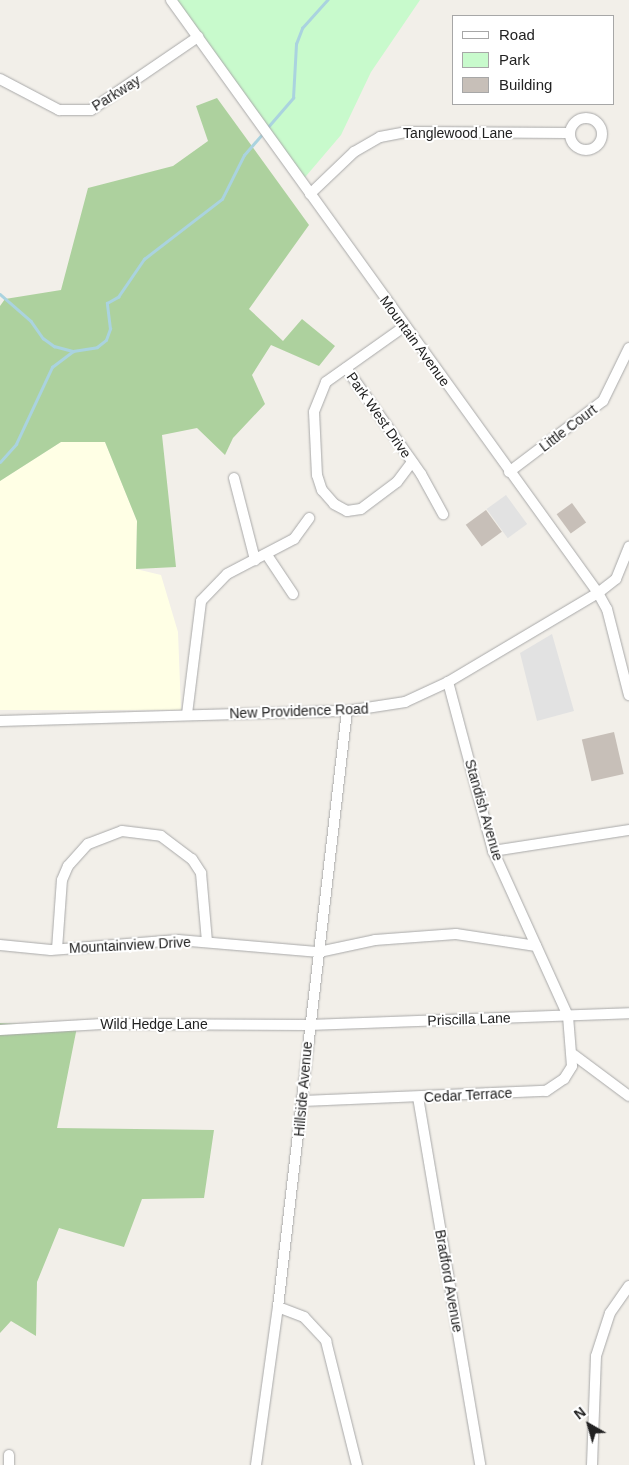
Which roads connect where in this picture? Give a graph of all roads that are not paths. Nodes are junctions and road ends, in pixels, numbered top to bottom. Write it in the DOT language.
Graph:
graph roads {
  1 [pos="171,0"];
  2 [pos="198,38"];
  3 [pos="0,79"];
  4 [pos="567,133"];
  5 [pos="310,194"];
  6 [pos="405,326"];
  7 [pos="629,348"];
  8 [pos="346,368"];
  9 [pos="412,462"];
  10 [pos="509,472"];
  11 [pos="234,478"];
  12 [pos="443,514"];
  13 [pos="309,518"];
  14 [pos="629,546"];
  15 [pos="267,554"];
  16 [pos="255,560"];
  17 [pos="598,593"];
  18 [pos="293,594"];
  19 [pos="448,682"];
  20 [pos="629,695"];
  21 [pos="346,712"];
  22 [pos="187,714"];
  23 [pos="0,721"];
  24 [pos="629,830"];
  25 [pos="493,851"];
  26 [pos="207,942"];
  27 [pos="0,945"];
  28 [pos="536,946"];
  29 [pos="57,949"];
  30 [pos="319,952"];
  31 [pos="629,1013"];
  32 [pos="568,1016"];
  33 [pos="309,1024"];
  34 [pos="0,1030"];
  35 [pos="574,1055"];
  36 [pos="629,1096"];
  37 [pos="418,1097"];
  38 [pos="303,1101"];
  39 [pos="629,1286"];
  40 [pos="278,1307"];
  41 [pos="256,1465"];
  42 [pos="357,1465"];
  43 [pos="480,1465"];
  44 [pos="592,1465"];
  1 -- 2 [label="street, Mountain Avenue"];
  2 -- 3 [label="street, Parkway"];
  2 -- 5 [label="street, Mountain Avenue"];
  4 -- 5 [label="street, Tanglewood Lane"];
  5 -- 6 [label="street, Mountain Avenue"];
  6 -- 8 [label="street, Park West Drive"];
  6 -- 10 [label="street, Mountain Avenue"];
  7 -- 10 [label="street, Little Court"];
  8 -- 9 [label="street, Park West Drive"];
  8 -- 9 [label="street, Park West Drive"];
  9 -- 12 [label="street, Park West Drive"];
  10 -- 17 [label="street, Mountain Avenue"];
  11 -- 16 [label="street"];
  13 -- 15 [label="street"];
  14 -- 17 [label="street, New Providence Road"];
  15 -- 16 [label="street"];
  15 -- 18 [label="street"];
  16 -- 22 [label="street"];
  17 -- 19 [label="street, New Providence Road"];
  17 -- 20 [label="street, Mountain Avenue"];
  19 -- 21 [label="street, New Providence Road"];
  19 -- 25 [label="street, Standish Avenue"];
  21 -- 22 [label="street, New Providence Road"];
  21 -- 30 [label="street, Hillside Avenue"];
  22 -- 23 [label="street, New Providence Road"];
  24 -- 25 [label="street"];
  25 -- 28 [label="street, Standish Avenue"];
  26 -- 29 [label="street, Mountainview Drive"];
  26 -- 29 [label="street"];
  26 -- 30 [label="street, Mountainview Drive"];
  27 -- 29 [label="street, Mountainview Drive"];
  28 -- 30 [label="street, Mountainview Drive"];
  28 -- 32 [label="street, Standish Avenue"];
  30 -- 33 [label="street, Hillside Avenue"];
  31 -- 32 [label="street, Priscilla Lane"];
  32 -- 33 [label="street, Priscilla Lane"];
  32 -- 35 [label="street"];
  33 -- 34 [label="street, Wild Hedge Lane"];
  33 -- 38 [label="street, Hillside Avenue"];
  35 -- 36 [label="street"];
  35 -- 37 [label="street, Cedar Terrace"];
  37 -- 38 [label="street, Cedar Terrace"];
  37 -- 43 [label="street, Bradford Avenue"];
  38 -- 40 [label="street, Hillside Avenue"];
  39 -- 44 [label="street"];
  40 -- 41 [label="street, Hillside Avenue"];
  40 -- 42 [label="street"];
}
